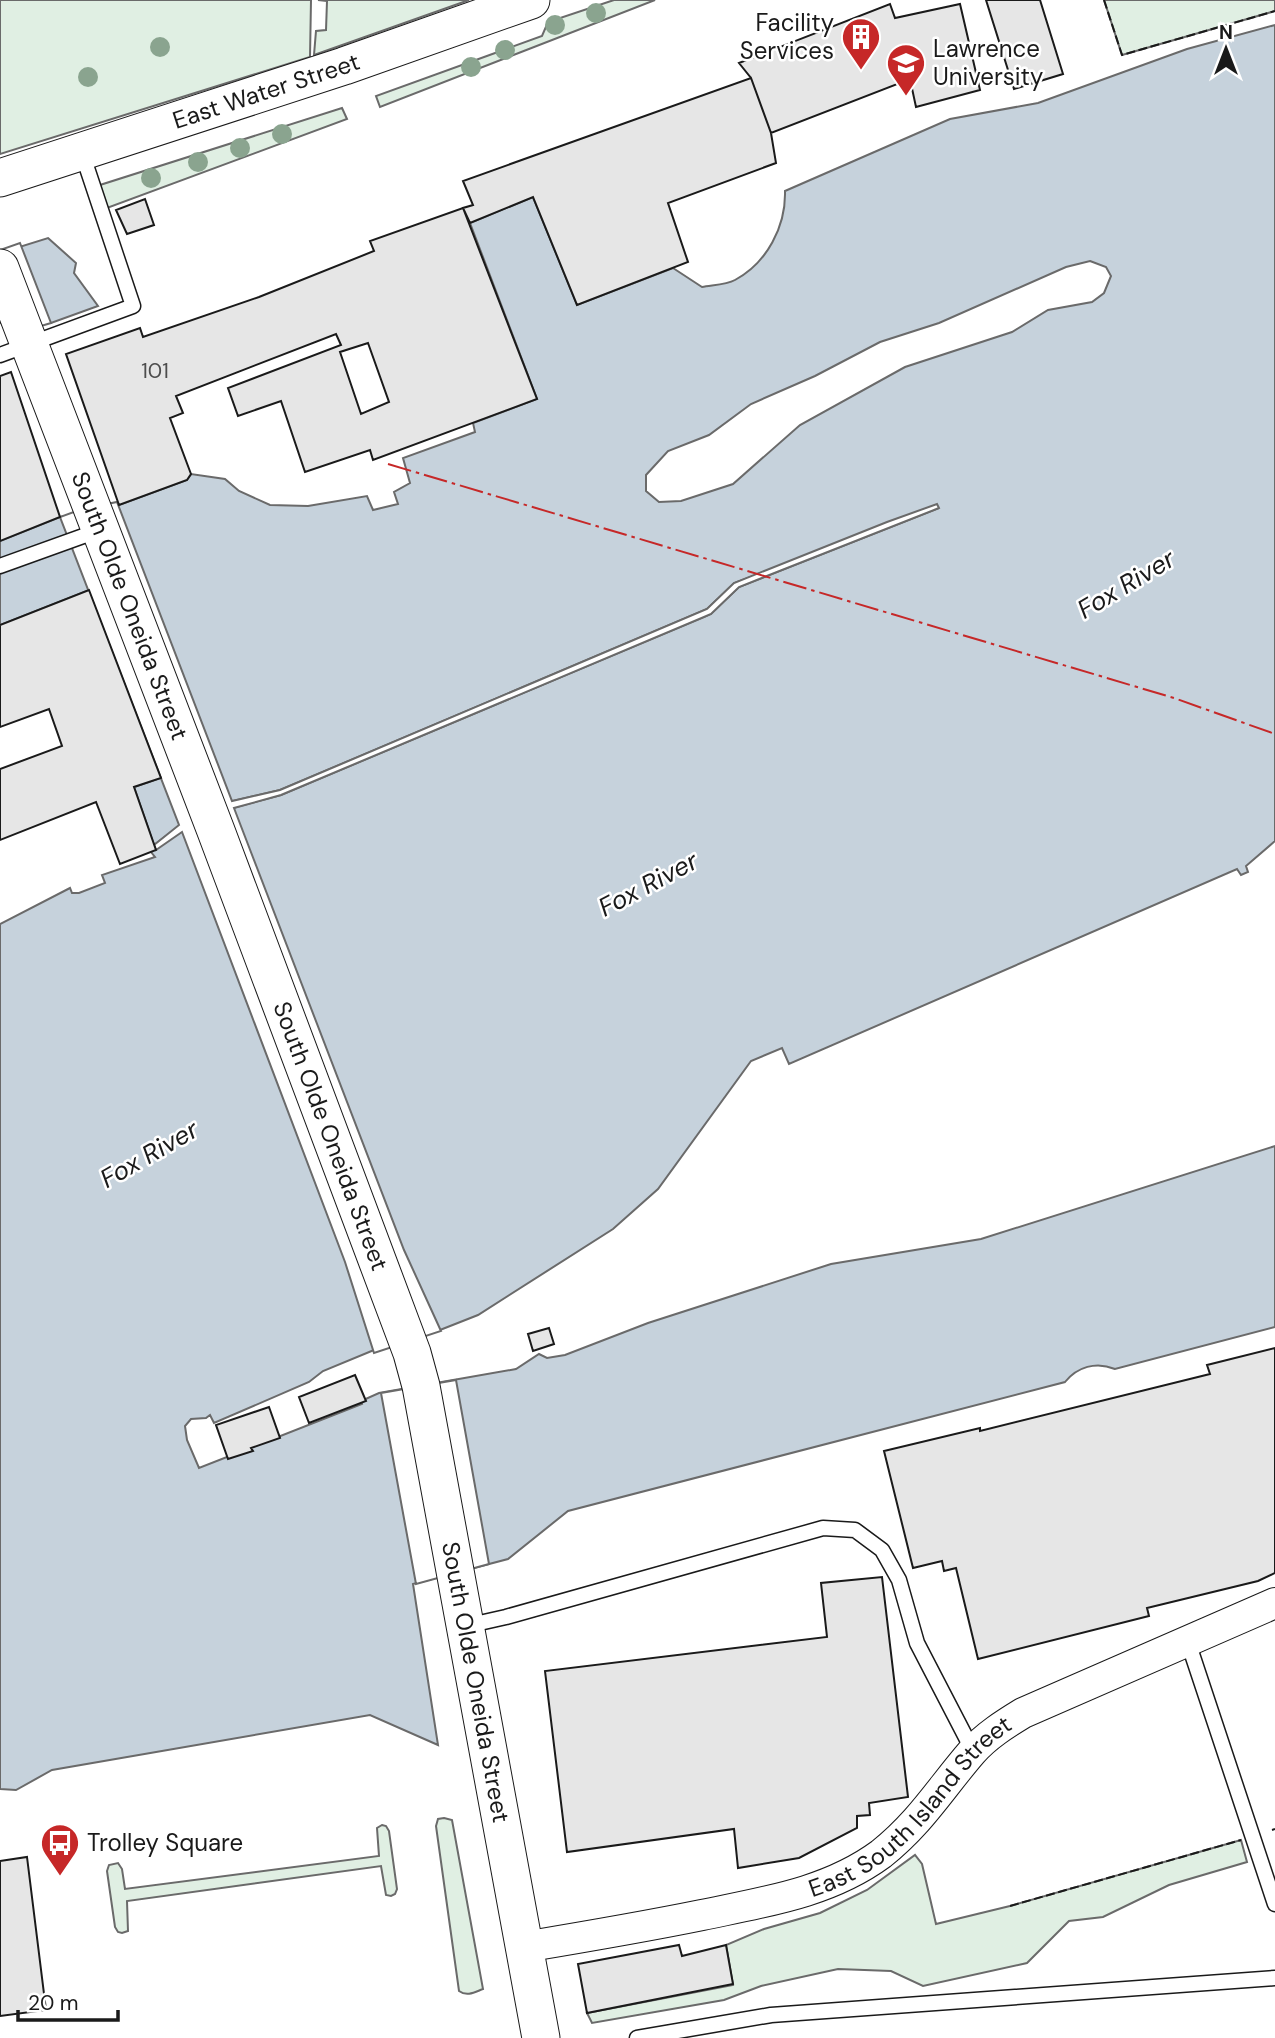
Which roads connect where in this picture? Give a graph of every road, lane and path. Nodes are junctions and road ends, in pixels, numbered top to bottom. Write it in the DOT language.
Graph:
graph roads {
  1 [pos="531,0"];
  2 [pos="82,151"];
  3 [pos="0,178"];
  4 [pos="0,268"];
  5 [pos="18,343"];
  6 [pos="95,518"];
  7 [pos="0,566"];
  8 [pos="1275,1602"];
  9 [pos="465,1626"];
  10 [pos="1188,1642"];
  11 [pos="973,1751"];
  12 [pos="1275,1904"];
  13 [pos="524,1947"];
  14 [pos="1275,1979"];
  15 [pos="541,2038"];
  16 [pos="637,2038"];
  1 -- 2 [label="street, East Water Street"];
  2 -- 3 [label="street, East Water Street"];
  2 -- 5 [label="lane"];
  4 -- 5 [label="street, South Olde Oneida Street"];
  5 -- 6 [label="street, South Olde Oneida Street"];
  6 -- 7 [label="lane"];
  6 -- 9 [label="street, South Olde Oneida Street"];
  8 -- 10 [label="street, East South Island Street"];
  9 -- 11 [label="lane"];
  9 -- 13 [label="street, South Olde Oneida Street"];
  10 -- 11 [label="street, East South Island Street"];
  10 -- 12 [label="lane"];
  11 -- 13 [label="street, East South Island Street"];
  13 -- 15 [label="street, South Olde Oneida Street"];
  14 -- 16 [label="lane"];
}
